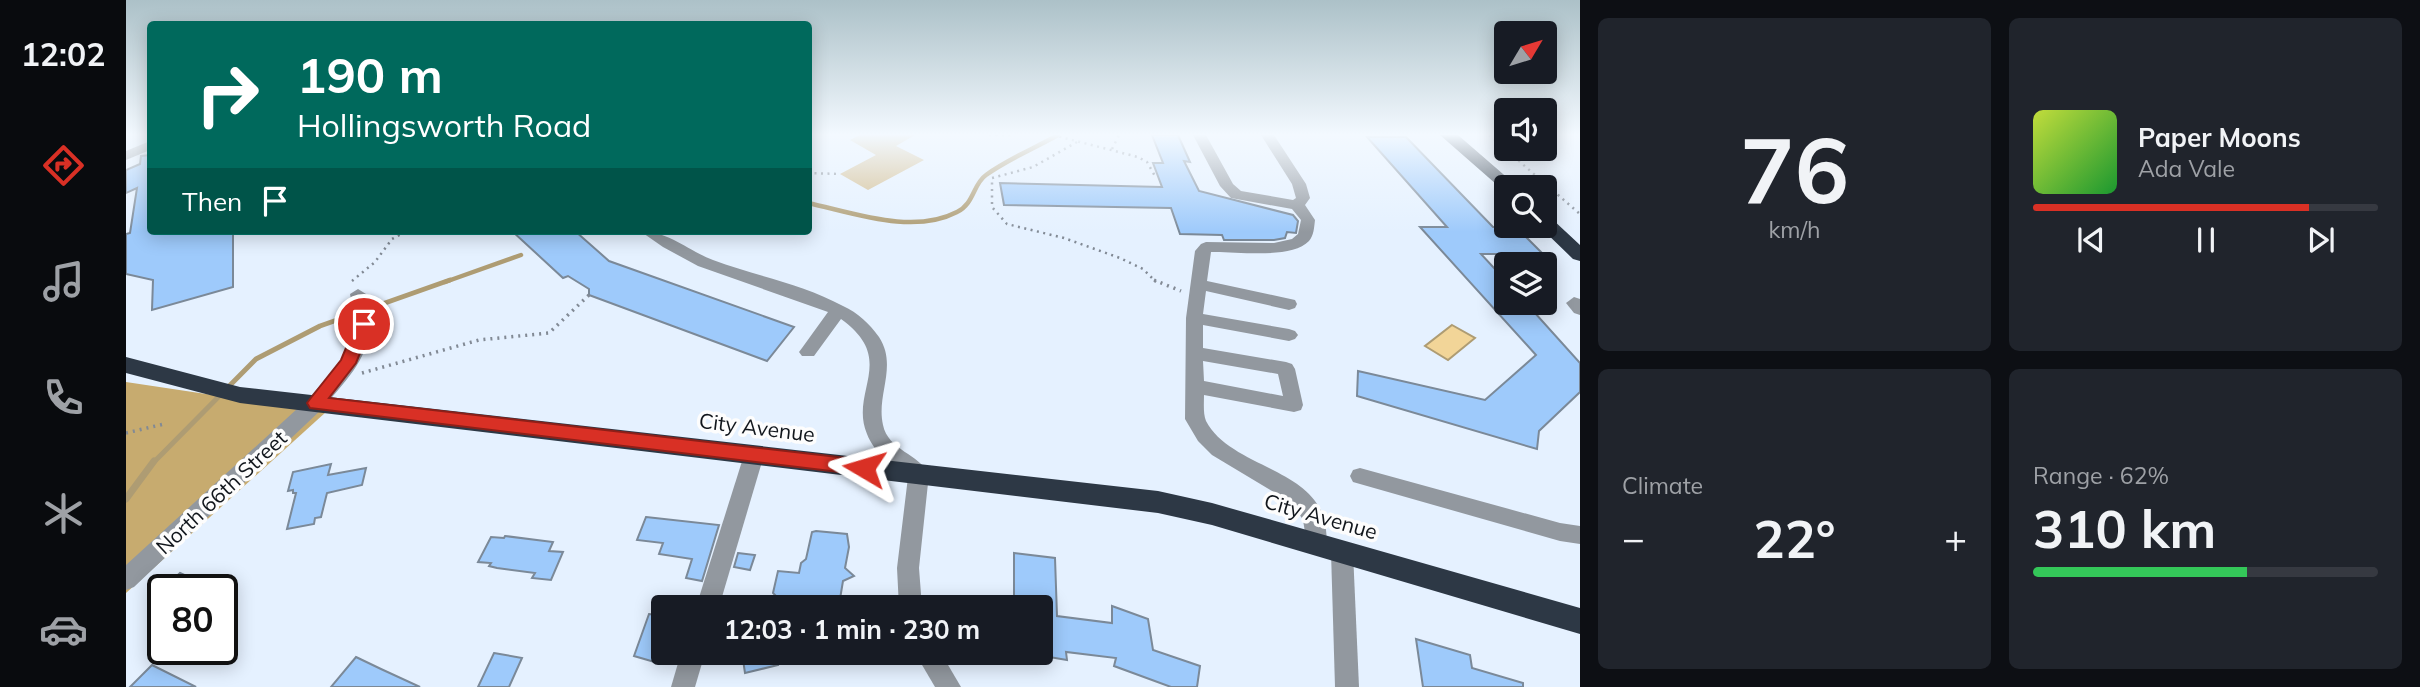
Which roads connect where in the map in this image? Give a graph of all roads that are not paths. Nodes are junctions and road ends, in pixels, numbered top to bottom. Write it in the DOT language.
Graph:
graph roads {
  1 [pos="1216,167"];
  2 [pos="1288,167"];
  3 [pos="1297,205"];
  4 [pos="1557,233"];
  5 [pos="655,235"];
  6 [pos="1580,255"];
  7 [pos="355,287"];
  8 [pos="1196,290"];
  9 [pos="1289,303"];
  10 [pos="839,310"];
  11 [pos="1194,318"];
  12 [pos="1289,335"];
  13 [pos="808,352"];
  14 [pos="1194,353"];
  15 [pos="126,365"];
  16 [pos="1195,386"];
  17 [pos="316,403"];
  18 [pos="754,455"];
  19 [pos="919,474"];
  20 [pos="1360,476"];
  21 [pos="1580,535"];
  22 [pos="1316,544"];
  23 [pos="1342,552"];
  24 [pos="126,580"];
  25 [pos="711,595"];
  26 [pos="910,595"];
  27 [pos="1580,621"];
  28 [pos="689,665"];
  29 [pos="935,665"];
  30 [pos="682,687"];
  31 [pos="949,687"];
  32 [pos="1347,687"];
  1 -- 3 [label="street"];
  2 -- 3 [label="street"];
  3 -- 8 [label="street"];
  4 -- 6 [label="highway"];
  5 -- 10 [label="street"];
  7 -- 17 [label="street, North 66th Street"];
  8 -- 9 [label="street"];
  8 -- 11 [label="street"];
  10 -- 13 [label="street"];
  10 -- 19 [label="street"];
  11 -- 12 [label="street"];
  11 -- 14 [label="street"];
  14 -- 16 [label="street"];
  14 -- 16 [label="street"];
  15 -- 17 [label="highway, City Avenue"];
  16 -- 22 [label="street"];
  17 -- 18 [label="highway, City Avenue"];
  17 -- 24 [label="street, North 66th Street"];
  18 -- 19 [label="highway, City Avenue"];
  18 -- 25 [label="street"];
  19 -- 22 [label="highway, City Avenue"];
  19 -- 26 [label="street"];
  20 -- 21 [label="street"];
  22 -- 23 [label="highway, City Avenue"];
  23 -- 27 [label="highway, City Avenue"];
  23 -- 32 [label="street"];
  28 -- 30 [label="street"];
  29 -- 31 [label="street"];
}
